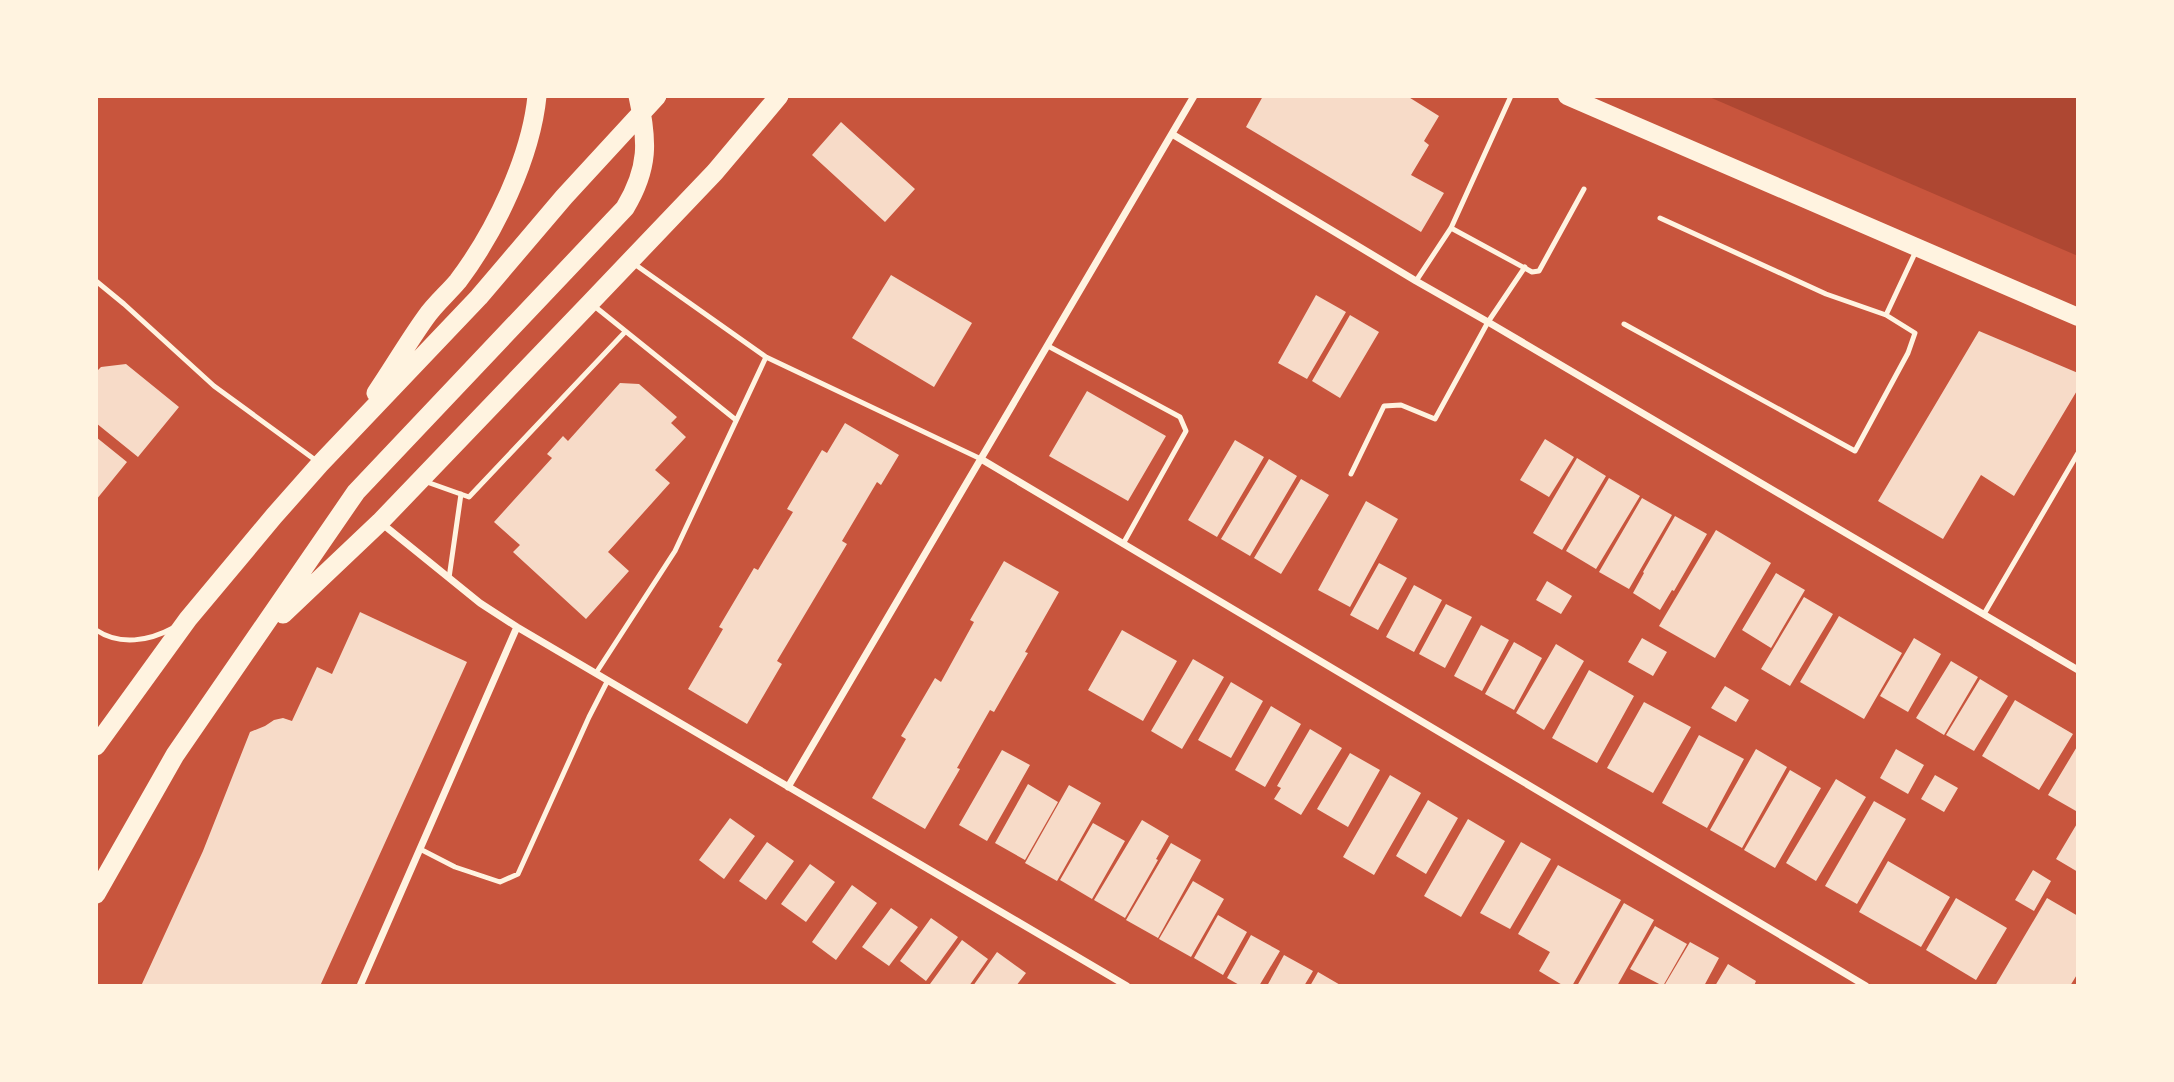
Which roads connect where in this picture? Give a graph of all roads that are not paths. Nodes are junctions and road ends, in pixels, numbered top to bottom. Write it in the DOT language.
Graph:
graph roads {
  1 [pos="537,96"];
  2 [pos="657,96"];
  3 [pos="779,96"];
  4 [pos="1194,96"];
  5 [pos="1511,96"];
  6 [pos="1567,96"];
  7 [pos="640,105"];
  8 [pos="1172,134"];
  9 [pos="1584,189"];
  10 [pos="1660,218"];
  11 [pos="1451,229"];
  12 [pos="1917,248"];
  13 [pos="630,261"];
  14 [pos="1525,267"];
  15 [pos="96,281"];
  16 [pos="1416,282"];
  17 [pos="590,303"];
  18 [pos="1886,315"];
  19 [pos="2078,317"];
  20 [pos="1488,322"];
  21 [pos="1624,324"];
  22 [pos="625,332"];
  23 [pos="1048,346"];
  24 [pos="766,357"];
  25 [pos="736,421"];
  26 [pos="348,434"];
  27 [pos="2078,453"];
  28 [pos="981,459"];
  29 [pos="320,464"];
  30 [pos="1351,474"];
  31 [pos="421,480"];
  32 [pos="461,494"];
  33 [pos="380,522"];
  34 [pos="1123,544"];
  35 [pos="449,578"];
  36 [pos="1984,614"];
  37 [pos="188,619"];
  38 [pos="517,627"];
  39 [pos="96,631"];
  40 [pos="254,641"];
  41 [pos="2078,670"];
  42 [pos="596,673"];
  43 [pos="608,680"];
  44 [pos="96,746"];
  45 [pos="788,787"];
  46 [pos="420,849"];
  47 [pos="96,894"];
  48 [pos="1125,985"];
  49 [pos="360,986"];
  50 [pos="1866,986"];
  1 -- 26 [label="highway"];
  2 -- 7 [label="highway"];
  3 -- 13 [label="highway"];
  4 -- 8 [label="street"];
  5 -- 11 [label="lane"];
  6 -- 12 [label="main road"];
  7 -- 26 [label="highway"];
  7 -- 40 [label="highway"];
  8 -- 16 [label="street"];
  8 -- 23 [label="street"];
  9 -- 14 [label="lane"];
  10 -- 18 [label="lane"];
  11 -- 14 [label="lane"];
  11 -- 16 [label="lane"];
  12 -- 18 [label="lane"];
  12 -- 19 [label="main road"];
  13 -- 17 [label="highway"];
  13 -- 24 [label="lane"];
  14 -- 20 [label="lane"];
  15 -- 29 [label="lane"];
  16 -- 20 [label="street"];
  17 -- 22 [label="lane"];
  17 -- 31 [label="highway"];
  18 -- 21 [label="lane"];
  20 -- 30 [label="lane"];
  20 -- 36 [label="street"];
  22 -- 25 [label="lane"];
  22 -- 32 [label="lane"];
  23 -- 28 [label="street"];
  23 -- 34 [label="lane"];
  24 -- 25 [label="lane"];
  24 -- 28 [label="lane"];
  25 -- 42 [label="lane"];
  26 -- 29 [label="highway"];
  27 -- 36 [label="lane"];
  28 -- 34 [label="street"];
  28 -- 45 [label="street"];
  29 -- 37 [label="highway"];
  31 -- 32 [label="lane"];
  31 -- 33 [label="highway"];
  32 -- 35 [label="lane"];
  33 -- 35 [label="street"];
  33 -- 40 [label="highway"];
  34 -- 50 [label="street"];
  35 -- 38 [label="street"];
  36 -- 41 [label="street"];
  37 -- 39 [label="lane"];
  37 -- 44 [label="highway"];
  38 -- 42 [label="street"];
  38 -- 46 [label="street"];
  40 -- 47 [label="highway"];
  42 -- 43 [label="street"];
  43 -- 45 [label="street"];
  43 -- 46 [label="lane"];
  45 -- 48 [label="street"];
  46 -- 49 [label="street"];
}
